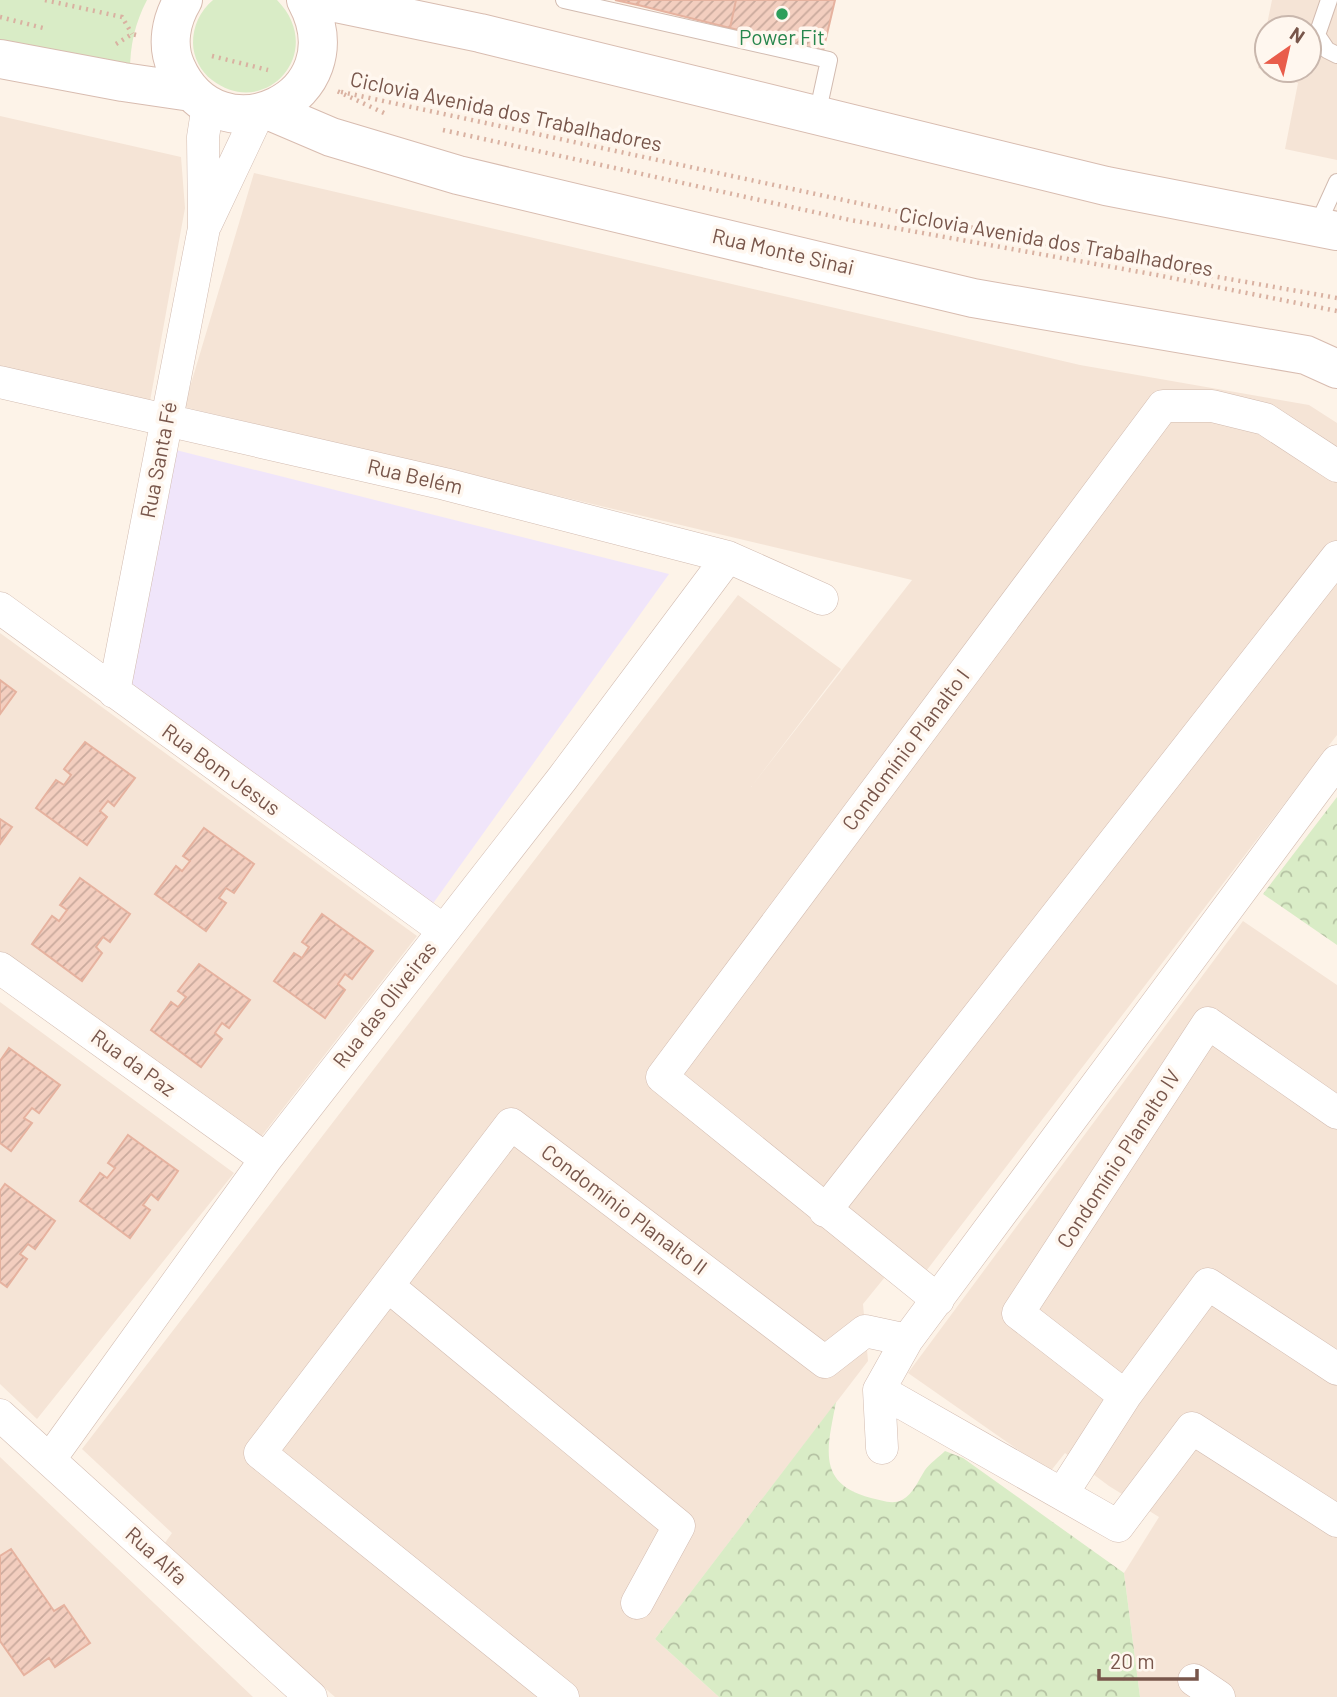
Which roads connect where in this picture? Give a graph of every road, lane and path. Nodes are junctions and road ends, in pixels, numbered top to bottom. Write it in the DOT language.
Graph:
graph roads {
  1 [pos="45,0"];
  2 [pos="183,0"];
  3 [pos="306,0"];
  4 [pos="321,0"];
  5 [pos="564,0"];
  6 [pos="1329,0"];
  7 [pos="132,34"];
  8 [pos="170,45"];
  9 [pos="1337,55"];
  10 [pos="0,59"];
  11 [pos="308,80"];
  12 [pos="200,98"];
  13 [pos="264,113"];
  14 [pos="391,116"];
  15 [pos="817,116"];
  16 [pos="442,130"];
  17 [pos="1337,182"];
  18 [pos="204,228"];
  19 [pos="1327,229"];
  20 [pos="1337,298"];
  21 [pos="1337,311"];
  22 [pos="1321,362"];
  23 [pos="0,382"];
  24 [pos="166,421"];
  25 [pos="1337,466"];
  26 [pos="728,557"];
  27 [pos="1337,557"];
  28 [pos="822,599"];
  29 [pos="0,608"];
  30 [pos="114,692"];
  31 [pos="1337,761"];
  32 [pos="443,930"];
  33 [pos="0,968"];
  34 [pos="1337,1113"];
  35 [pos="266,1159"];
  36 [pos="825,1210"];
  37 [pos="388,1286"];
  38 [pos="938,1300"];
  39 [pos="908,1340"];
  40 [pos="1337,1369"];
  41 [pos="879,1390"];
  42 [pos="1125,1396"];
  43 [pos="0,1415"];
  44 [pos="882,1448"];
  45 [pos="50,1460"];
  46 [pos="1062,1494"];
  47 [pos="1337,1521"];
  48 [pos="637,1603"];
  49 [pos="311,1697"];
  50 [pos="563,1697"];
  1 -- 7 [label="path"];
  2 -- 8 [label="main road"];
  3 -- 11 [label="main road"];
  4 -- 15 [label="main road"];
  5 -- 15 [label="lane"];
  6 -- 9 [label="lane"];
  8 -- 11 [label="path"];
  8 -- 12 [label="main road"];
  10 -- 12 [label="main road, Rua Monte Sinai"];
  11 -- 13 [label="main road"];
  12 -- 13 [label="main road, Rua Monte Sinai"];
  12 -- 18 [label="street, Rua Santa Fé"];
  13 -- 18 [label="street, Rua Santa Fé"];
  13 -- 22 [label="main road, Rua Monte Sinai"];
  14 -- 20 [label="path, Ciclovia Avenida dos Trabalhadores"];
  15 -- 19 [label="main road"];
  16 -- 21 [label="path, Ciclovia Avenida dos Trabalhadores"];
  17 -- 19 [label="lane"];
  18 -- 24 [label="street, Rua Santa Fé"];
  23 -- 24 [label="street, Rua Belém"];
  24 -- 26 [label="street, Rua Belém"];
  24 -- 30 [label="street, Rua Santa Fé"];
  25 -- 36 [label="street, Condomínio Planalto I"];
  26 -- 28 [label="street, Rua Belém"];
  26 -- 32 [label="street, Rua das Oliveiras"];
  27 -- 36 [label="street"];
  29 -- 30 [label="street, Rua Bom Jesus"];
  30 -- 32 [label="street, Rua Bom Jesus"];
  31 -- 38 [label="street"];
  32 -- 35 [label="street, Rua das Oliveiras"];
  33 -- 35 [label="street, Rua da Paz"];
  34 -- 42 [label="street, Condomínio Planalto IV"];
  35 -- 45 [label="street, Rua das Oliveiras"];
  36 -- 38 [label="street, Condomínio Planalto I"];
  37 -- 39 [label="street, Condomínio Planalto II"];
  37 -- 48 [label="street"];
  37 -- 50 [label="street, Condomínio Planalto II"];
  38 -- 39 [label="street"];
  39 -- 41 [label="street"];
  40 -- 42 [label="street"];
  41 -- 44 [label="street"];
  41 -- 46 [label="street"];
  42 -- 46 [label="street"];
  43 -- 45 [label="street, Rua Alfa"];
  45 -- 49 [label="street, Rua Alfa"];
  46 -- 47 [label="street"];
}
